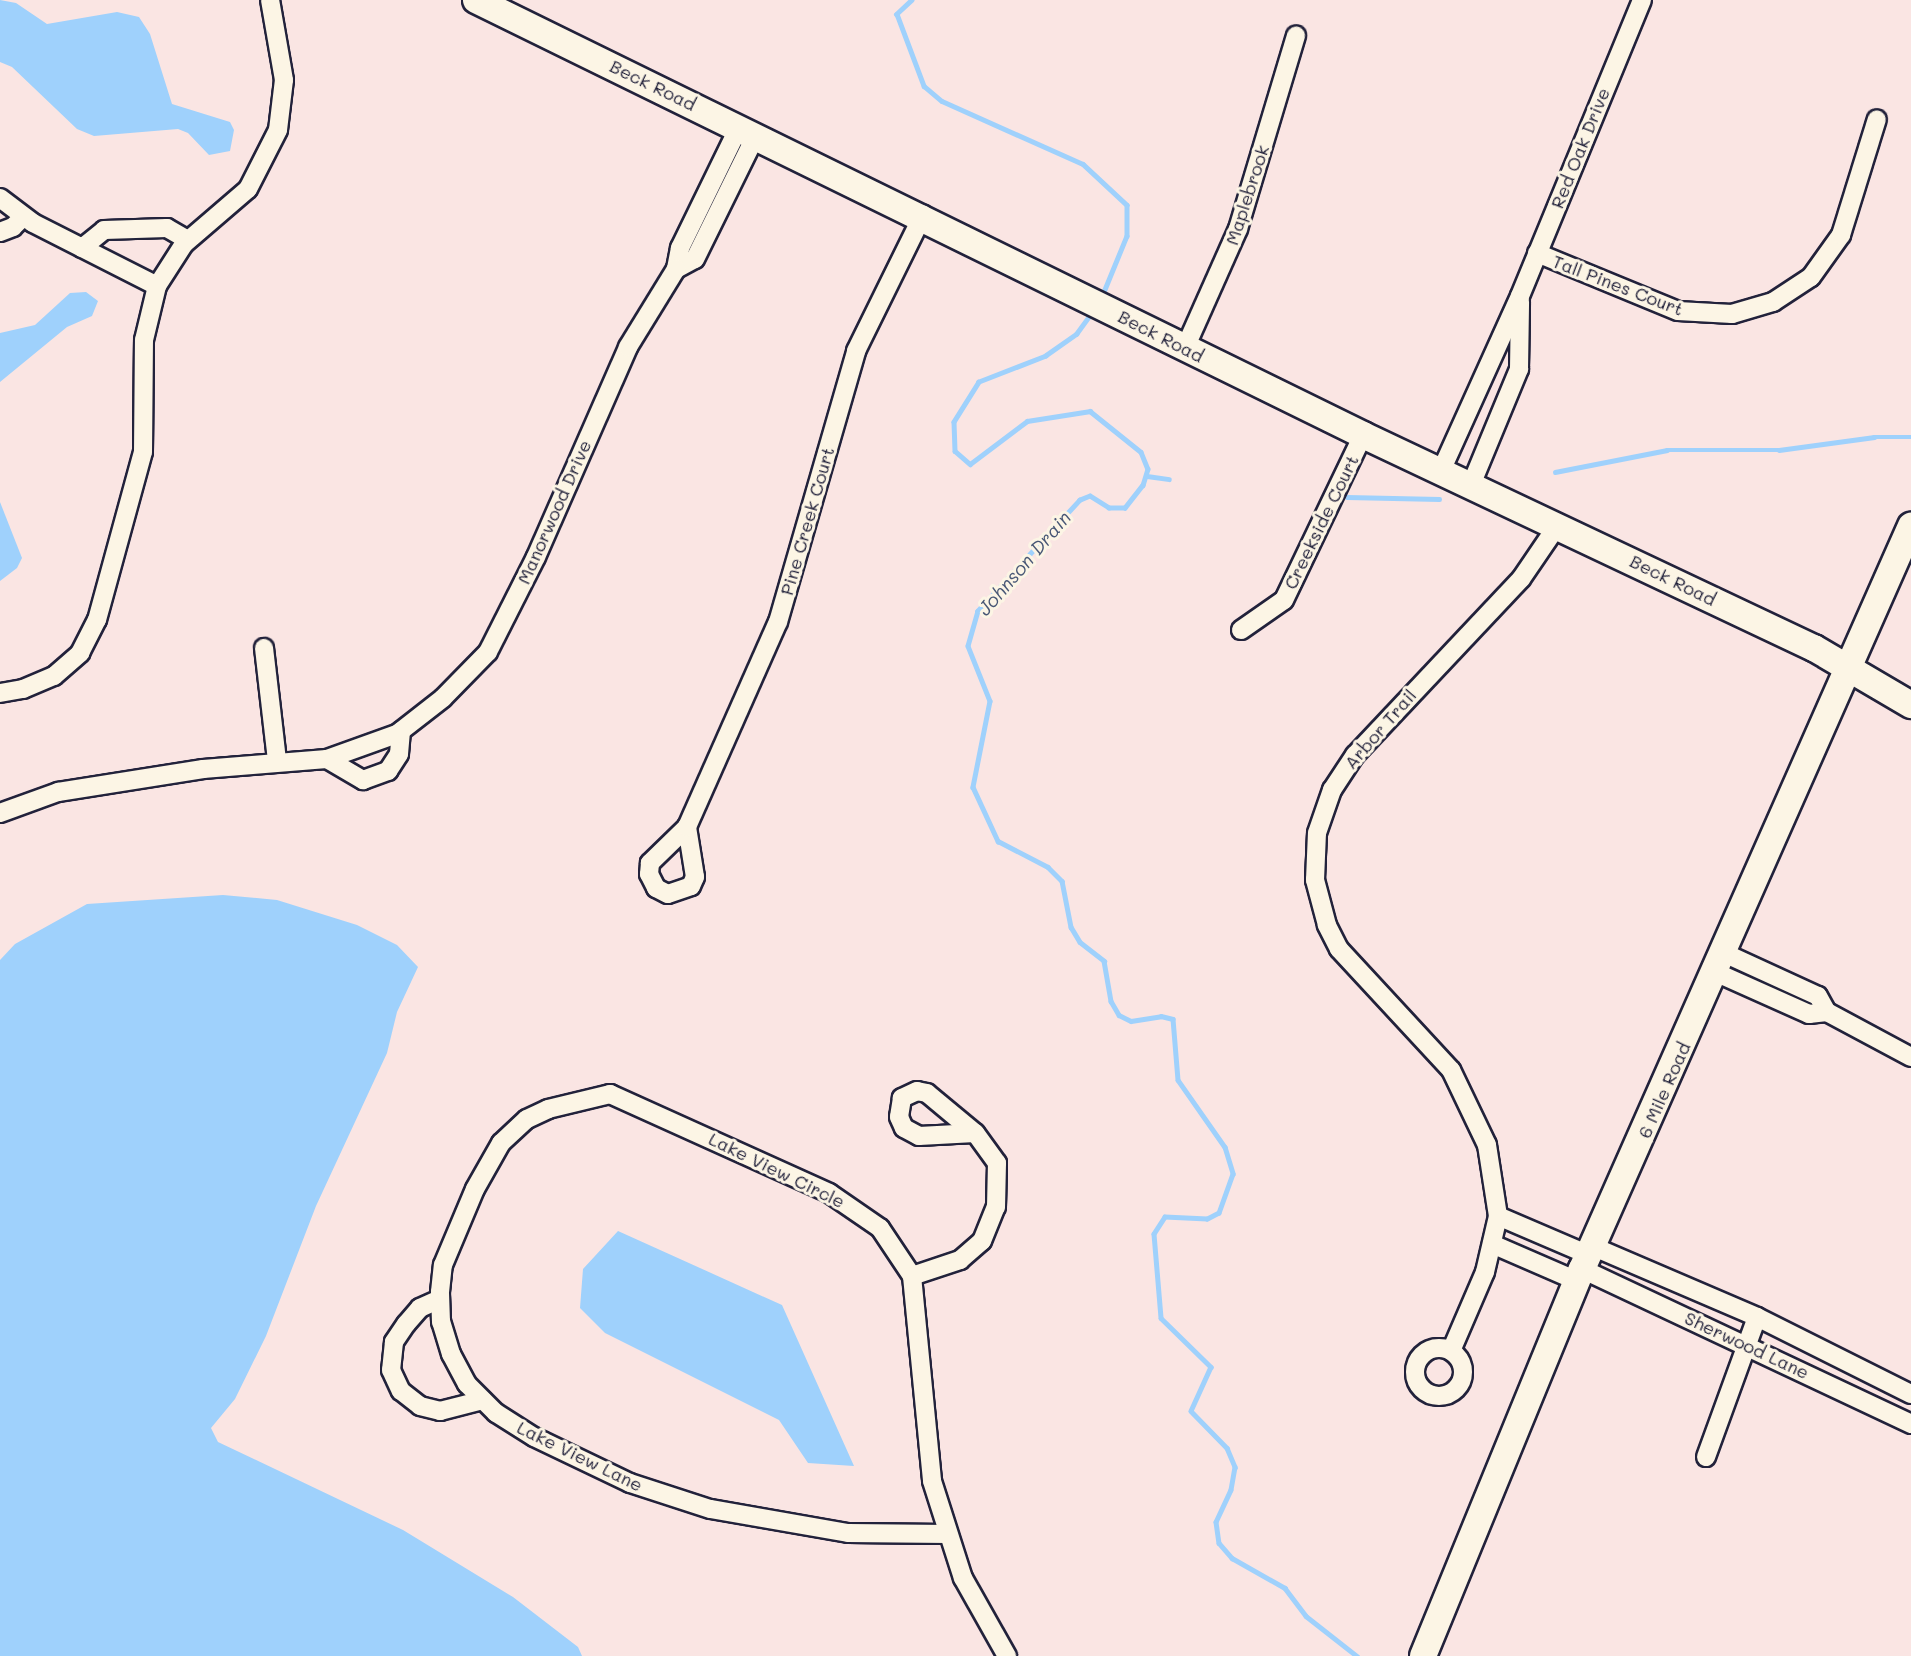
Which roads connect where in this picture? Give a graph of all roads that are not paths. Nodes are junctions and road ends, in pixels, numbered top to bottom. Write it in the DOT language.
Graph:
graph roads {
  1 [pos="285,0"];
  2 [pos="476,0"];
  3 [pos="1642,0"];
  4 [pos="268,4"];
  5 [pos="1296,36"];
  6 [pos="1877,119"];
  7 [pos="748,131"];
  8 [pos="0,198"];
  9 [pos="923,215"];
  10 [pos="23,217"];
  11 [pos="0,232"];
  12 [pos="188,240"];
  13 [pos="82,248"];
  14 [pos="1537,253"];
  15 [pos="157,286"];
  16 [pos="1520,296"];
  17 [pos="1185,348"];
  18 [pos="1363,435"];
  19 [pos="1441,471"];
  20 [pos="1471,485"];
  21 [pos="1557,526"];
  22 [pos="1911,526"];
  23 [pos="1241,630"];
  24 [pos="264,649"];
  25 [pos="1849,666"];
  26 [pos="1911,685"];
  27 [pos="0,693"];
  28 [pos="1911,705"];
  29 [pos="401,731"];
  30 [pos="277,760"];
  31 [pos="327,760"];
  32 [pos="0,813"];
  33 [pos="687,827"];
  34 [pos="1719,963"];
  35 [pos="1911,1057"];
  36 [pos="975,1133"];
  37 [pos="1498,1216"];
  38 [pos="1492,1244"];
  39 [pos="1586,1263"];
  40 [pos="912,1276"];
  41 [pos="440,1299"];
  42 [pos="1757,1317"];
  43 [pos="1746,1344"];
  44 [pos="1451,1351"];
  45 [pos="451,1354"];
  46 [pos="1911,1394"];
  47 [pos="483,1400"];
  48 [pos="1911,1424"];
  49 [pos="1706,1457"];
  50 [pos="948,1534"];
  51 [pos="1007,1656"];
  52 [pos="1423,1656"];
  1 -- 4 [label="street"];
  2 -- 7 [label="main road, Beck Road"];
  3 -- 14 [label="street, Red Oak Drive"];
  4 -- 12 [label="street"];
  5 -- 17 [label="street, Maplebrook"];
  6 -- 14 [label="street, Tall Pines Court"];
  7 -- 9 [label="main road, Beck Road"];
  7 -- 29 [label="street, Manorwood Drive"];
  8 -- 10 [label="street"];
  9 -- 17 [label="main road, Beck Road"];
  9 -- 33 [label="street, Pine Creek Court"];
  10 -- 11 [label="street"];
  10 -- 13 [label="street"];
  12 -- 13 [label="street"];
  12 -- 15 [label="street"];
  13 -- 15 [label="street"];
  14 -- 16 [label="street, Red Oak Drive"];
  15 -- 27 [label="street"];
  16 -- 19 [label="street, Red Oak Drive"];
  16 -- 20 [label="street, Red Oak Drive"];
  17 -- 18 [label="main road, Beck Road"];
  18 -- 19 [label="main road, Beck Road"];
  18 -- 23 [label="street, Creekside Court"];
  19 -- 20 [label="main road, Beck Road"];
  20 -- 21 [label="main road, Beck Road"];
  21 -- 25 [label="main road, Beck Road"];
  21 -- 37 [label="street, Arbor Trail"];
  22 -- 25 [label="main road, 6 Mile Road"];
  24 -- 30 [label="street"];
  25 -- 26 [label="main road, Beck Road"];
  25 -- 28 [label="main road, Beck Road"];
  25 -- 34 [label="main road, 6 Mile Road"];
  29 -- 31 [label="street, Manorwood Drive"];
  29 -- 31 [label="street, Manorwood Drive"];
  30 -- 31 [label="street, Manorwood Drive"];
  30 -- 32 [label="street, Manorwood Drive"];
  34 -- 35 [label="street"];
  34 -- 39 [label="main road, 6 Mile Road"];
  36 -- 40 [label="street"];
  37 -- 38 [label="street, Arbor Trail"];
  37 -- 39 [label="street"];
  38 -- 39 [label="street"];
  38 -- 44 [label="street, Arbor Trail"];
  39 -- 42 [label="street, Sherwood Lane"];
  39 -- 43 [label="street, Sherwood Lane"];
  39 -- 52 [label="main road, 6 Mile Road"];
  40 -- 41 [label="street, Lake View Circle"];
  40 -- 50 [label="street, Lake View Circle"];
  41 -- 45 [label="street, Lake View Circle"];
  41 -- 47 [label="street"];
  42 -- 43 [label="street"];
  42 -- 46 [label="street, Sherwood Lane"];
  43 -- 48 [label="street, Sherwood Lane"];
  43 -- 49 [label="street"];
  45 -- 47 [label="street, Lake View Lane"];
  47 -- 50 [label="street, Lake View Lane"];
  50 -- 51 [label="street, Lake View Circle"];
}
